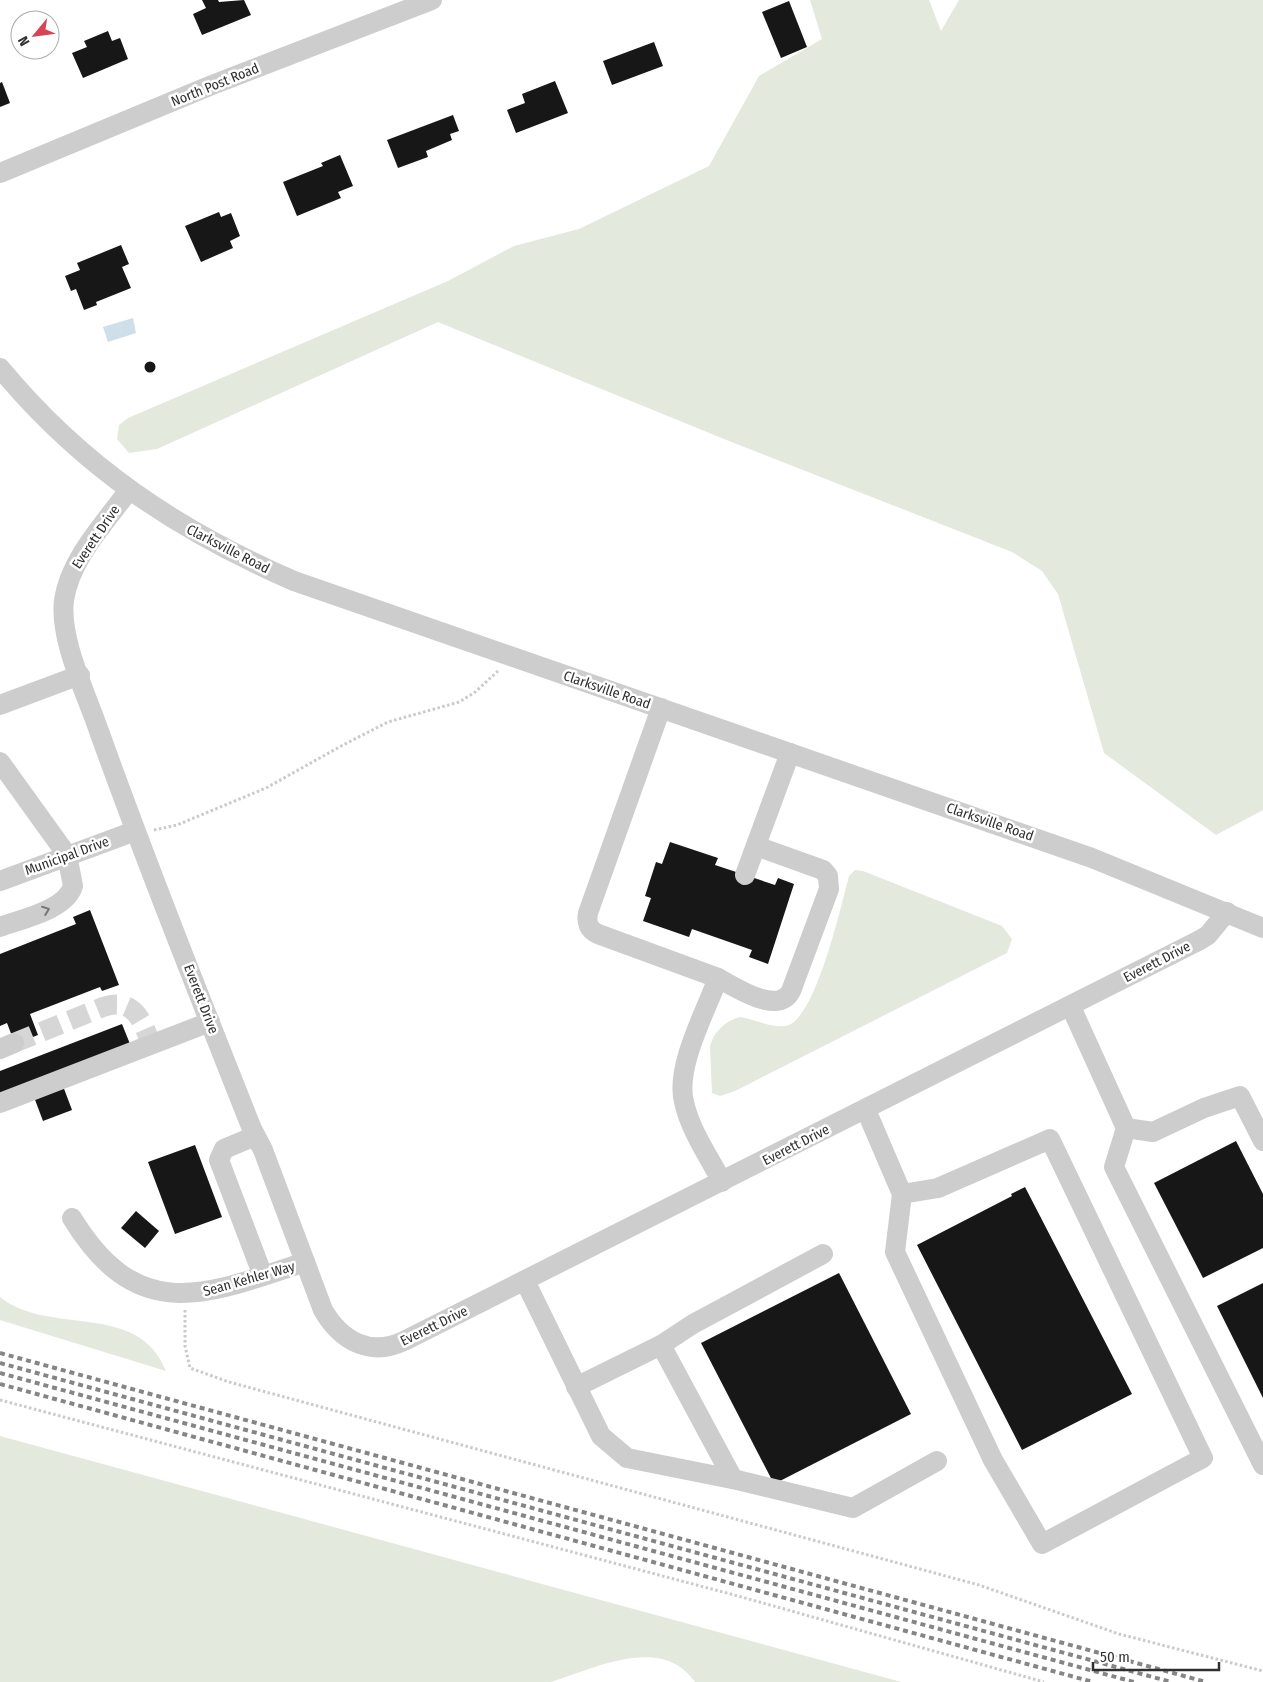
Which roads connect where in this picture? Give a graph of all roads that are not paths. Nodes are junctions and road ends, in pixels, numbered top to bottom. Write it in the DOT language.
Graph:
graph roads {
  1 [pos="432,0"];
  2 [pos="0,173"];
  3 [pos="0,368"];
  4 [pos="128,490"];
  5 [pos="80,675"];
  6 [pos="0,705"];
  7 [pos="660,708"];
  8 [pos="790,753"];
  9 [pos="0,762"];
  10 [pos="136,833"];
  11 [pos="756,846"];
  12 [pos="67,855"];
  13 [pos="746,875"];
  14 [pos="0,881"];
  15 [pos="1227,912"];
  16 [pos="0,927"];
  17 [pos="1263,928"];
  18 [pos="718,978"];
  19 [pos="1071,1007"];
  20 [pos="210,1022"];
  21 [pos="0,1103"];
  22 [pos="866,1110"];
  23 [pos="1126,1128"];
  24 [pos="255,1136"];
  25 [pos="1263,1141"];
  26 [pos="722,1182"];
  27 [pos="902,1194"];
  28 [pos="72,1218"];
  29 [pos="823,1254"];
  30 [pos="305,1262"];
  31 [pos="263,1276"];
  32 [pos="525,1281"];
  33 [pos="661,1344"];
  34 [pos="576,1387"];
  35 [pos="937,1461"];
  36 [pos="1263,1465"];
  37 [pos="733,1479"];
  1 -- 2 [label="street, North Post Road"];
  3 -- 4 [label="street, Clarksville Road"];
  4 -- 5 [label="street, Everett Drive"];
  4 -- 7 [label="street, Clarksville Road"];
  5 -- 6 [label="street"];
  5 -- 10 [label="street, Everett Drive"];
  7 -- 8 [label="street, Clarksville Road"];
  7 -- 18 [label="street"];
  8 -- 11 [label="street"];
  8 -- 15 [label="street, Clarksville Road"];
  9 -- 12 [label="street"];
  10 -- 12 [label="street, Municipal Drive"];
  10 -- 20 [label="street, Everett Drive"];
  11 -- 13 [label="street"];
  11 -- 18 [label="street"];
  12 -- 14 [label="street, Municipal Drive"];
  16 -- 12 [label="street, one-way"];
  15 -- 17 [label="street, Clarksville Road"];
  15 -- 19 [label="street, Everett Drive"];
  18 -- 26 [label="street"];
  19 -- 22 [label="street, Everett Drive"];
  19 -- 23 [label="street"];
  20 -- 21 [label="street"];
  20 -- 24 [label="street, Everett Drive"];
  22 -- 26 [label="street, Everett Drive"];
  22 -- 27 [label="street"];
  23 -- 25 [label="street"];
  23 -- 36 [label="street"];
  24 -- 30 [label="street, Everett Drive"];
  24 -- 31 [label="street"];
  26 -- 32 [label="street, Everett Drive"];
  27 -- 27 [label="street"];
  28 -- 31 [label="street, Sean Kehler Way"];
  29 -- 33 [label="street"];
  30 -- 31 [label="street, Sean Kehler Way"];
  30 -- 32 [label="street, Everett Drive"];
  32 -- 34 [label="street"];
  33 -- 34 [label="street"];
  33 -- 37 [label="street"];
  34 -- 37 [label="street"];
  35 -- 37 [label="street"];
}
